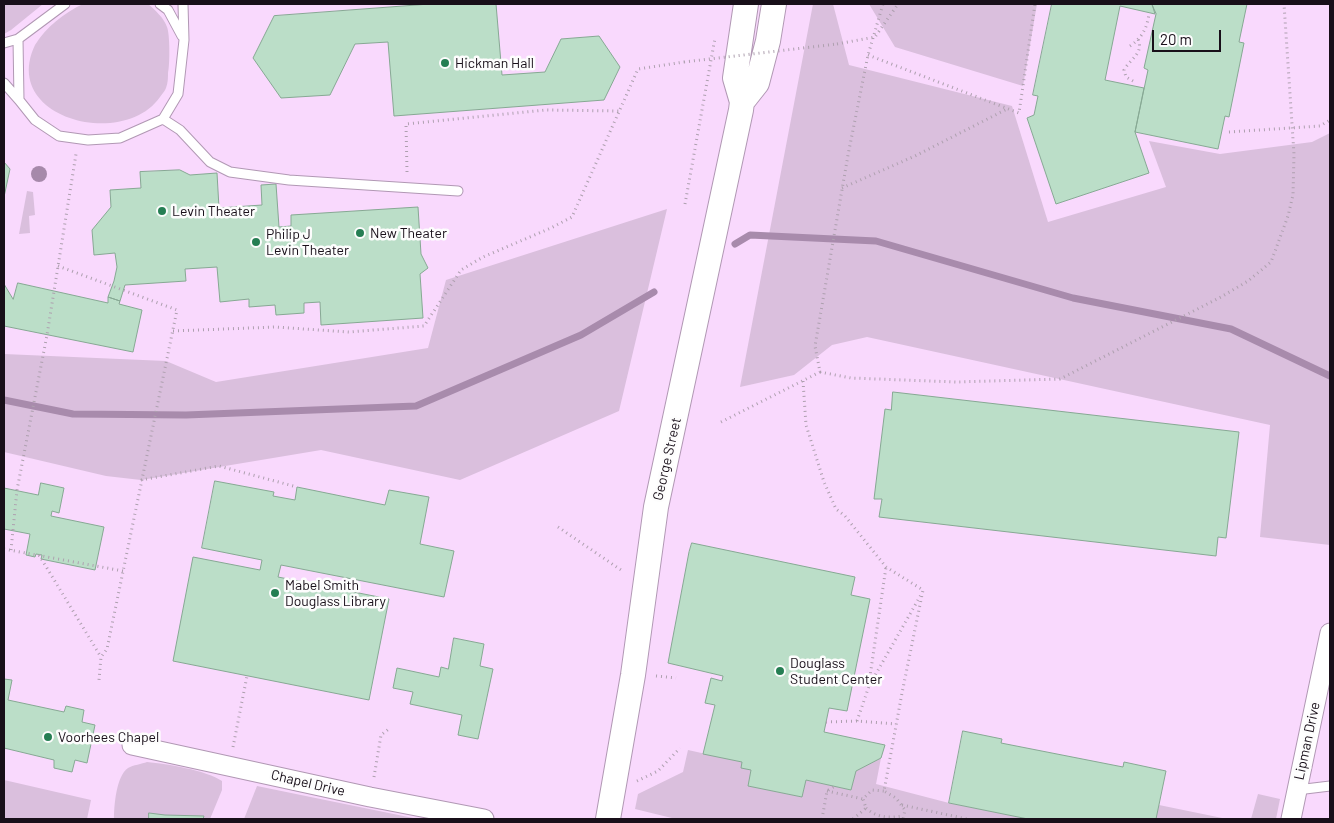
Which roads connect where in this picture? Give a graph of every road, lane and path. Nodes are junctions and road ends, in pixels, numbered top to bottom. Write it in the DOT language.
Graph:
graph roads {
  1 [pos="65,4"];
  2 [pos="160,4"];
  3 [pos="183,4"];
  4 [pos="746,4"];
  5 [pos="774,4"];
  6 [pos="883,4"];
  7 [pos="898,4"];
  8 [pos="1035,4"];
  9 [pos="1284,4"];
  10 [pos="1149,14"];
  11 [pos="716,32"];
  12 [pos="875,36"];
  13 [pos="18,39"];
  14 [pos="184,40"];
  15 [pos="1138,40"];
  16 [pos="4,43"];
  17 [pos="1130,46"];
  18 [pos="868,55"];
  19 [pos="1133,81"];
  20 [pos="4,83"];
  21 [pos="19,100"];
  22 [pos="742,102"];
  23 [pos="1008,108"];
  24 [pos="620,111"];
  25 [pos="163,119"];
  26 [pos="1330,120"];
  27 [pos="1293,128"];
  28 [pos="1229,132"];
  29 [pos="79,139"];
  30 [pos="407,187"];
  31 [pos="842,188"];
  32 [pos="458,191"];
  33 [pos="685,204"];
  34 [pos="58,266"];
  35 [pos="173,332"];
  36 [pos="820,372"];
  37 [pos="803,381"];
  38 [pos="721,422"];
  39 [pos="141,480"];
  40 [pos="297,487"];
  41 [pos="558,527"];
  42 [pos="4,549"];
  43 [pos="11,550"];
  44 [pos="39,555"];
  45 [pos="886,567"];
  46 [pos="123,571"];
  47 [pos="645,586"];
  48 [pos="923,590"];
  49 [pos="1330,633"];
  50 [pos="102,657"];
  51 [pos="247,676"];
  52 [pos="99,680"];
  53 [pos="869,686"];
  54 [pos="857,721"];
  55 [pos="826,722"];
  56 [pos="896,724"];
  57 [pos="390,728"];
  58 [pos="132,745"];
  59 [pos="680,748"];
  60 [pos="230,766"];
  61 [pos="632,784"];
  62 [pos="835,786"];
  63 [pos="1330,786"];
  64 [pos="1297,790"];
  65 [pos="827,791"];
  66 [pos="884,791"];
  67 [pos="370,797"];
  68 [pos="863,799"];
  69 [pos="901,804"];
  70 [pos="866,808"];
  71 [pos="903,818"];
  72 [pos="484,819"];
  73 [pos="608,819"];
  74 [pos="822,819"];
  75 [pos="853,819"];
  76 [pos="968,819"];
  77 [pos="1291,819"];
  1 -- 13 [label="lane"];
  2 -- 14 [label="lane"];
  3 -- 14 [label="lane"];
  4 -- 22 [label="street, George Street"];
  5 -- 22 [label="street, George Street"];
  6 -- 12 [label="path"];
  7 -- 12 [label="path"];
  8 -- 23 [label="path"];
  9 -- 27 [label="path"];
  10 -- 15 [label="path"];
  11 -- 33 [label="path"];
  12 -- 18 [label="path"];
  12 -- 24 [label="path, bridge"];
  13 -- 16 [label="lane"];
  13 -- 21 [label="lane"];
  14 -- 25 [label="lane"];
  15 -- 17 [label="path"];
  15 -- 19 [label="path"];
  18 -- 23 [label="path"];
  18 -- 31 [label="path"];
  20 -- 21 [label="lane"];
  21 -- 29 [label="lane"];
  22 -- 47 [label="street, George Street"];
  23 -- 31 [label="path"];
  24 -- 30 [label="path"];
  24 -- 35 [label="path"];
  25 -- 29 [label="lane"];
  25 -- 30 [label="lane"];
  26 -- 27 [label="path"];
  27 -- 28 [label="path"];
  27 -- 36 [label="path"];
  29 -- 34 [label="path"];
  30 -- 32 [label="lane"];
  31 -- 36 [label="path"];
  34 -- 35 [label="path"];
  34 -- 43 [label="path"];
  35 -- 39 [label="path"];
  36 -- 37 [label="path"];
  37 -- 38 [label="path"];
  37 -- 45 [label="path"];
  39 -- 40 [label="path"];
  39 -- 46 [label="path"];
  41 -- 47 [label="path"];
  42 -- 43 [label="path"];
  43 -- 44 [label="path"];
  44 -- 46 [label="path"];
  44 -- 50 [label="path"];
  45 -- 48 [label="path"];
  45 -- 53 [label="path"];
  46 -- 50 [label="path"];
  47 -- 73 [label="street, George Street"];
  48 -- 53 [label="path"];
  48 -- 56 [label="path"];
  49 -- 64 [label="street, Lipman Drive"];
  50 -- 52 [label="path"];
  51 -- 60 [label="path"];
  53 -- 54 [label="path"];
  54 -- 55 [label="path"];
  54 -- 56 [label="path"];
  56 -- 66 [label="path"];
  57 -- 67 [label="path"];
  58 -- 60 [label="street, Chapel Drive"];
  59 -- 61 [label="path"];
  60 -- 67 [label="street, Chapel Drive"];
  62 -- 65 [label="path"];
  63 -- 64 [label="lane"];
  64 -- 77 [label="street, Lipman Drive"];
  65 -- 68 [label="path"];
  65 -- 74 [label="path"];
  66 -- 68 [label="path"];
  66 -- 69 [label="path"];
  67 -- 72 [label="street, Chapel Drive"];
  68 -- 70 [label="path"];
  69 -- 71 [label="path"];
  69 -- 76 [label="path"];
  70 -- 71 [label="path"];
  70 -- 75 [label="path"];
}
